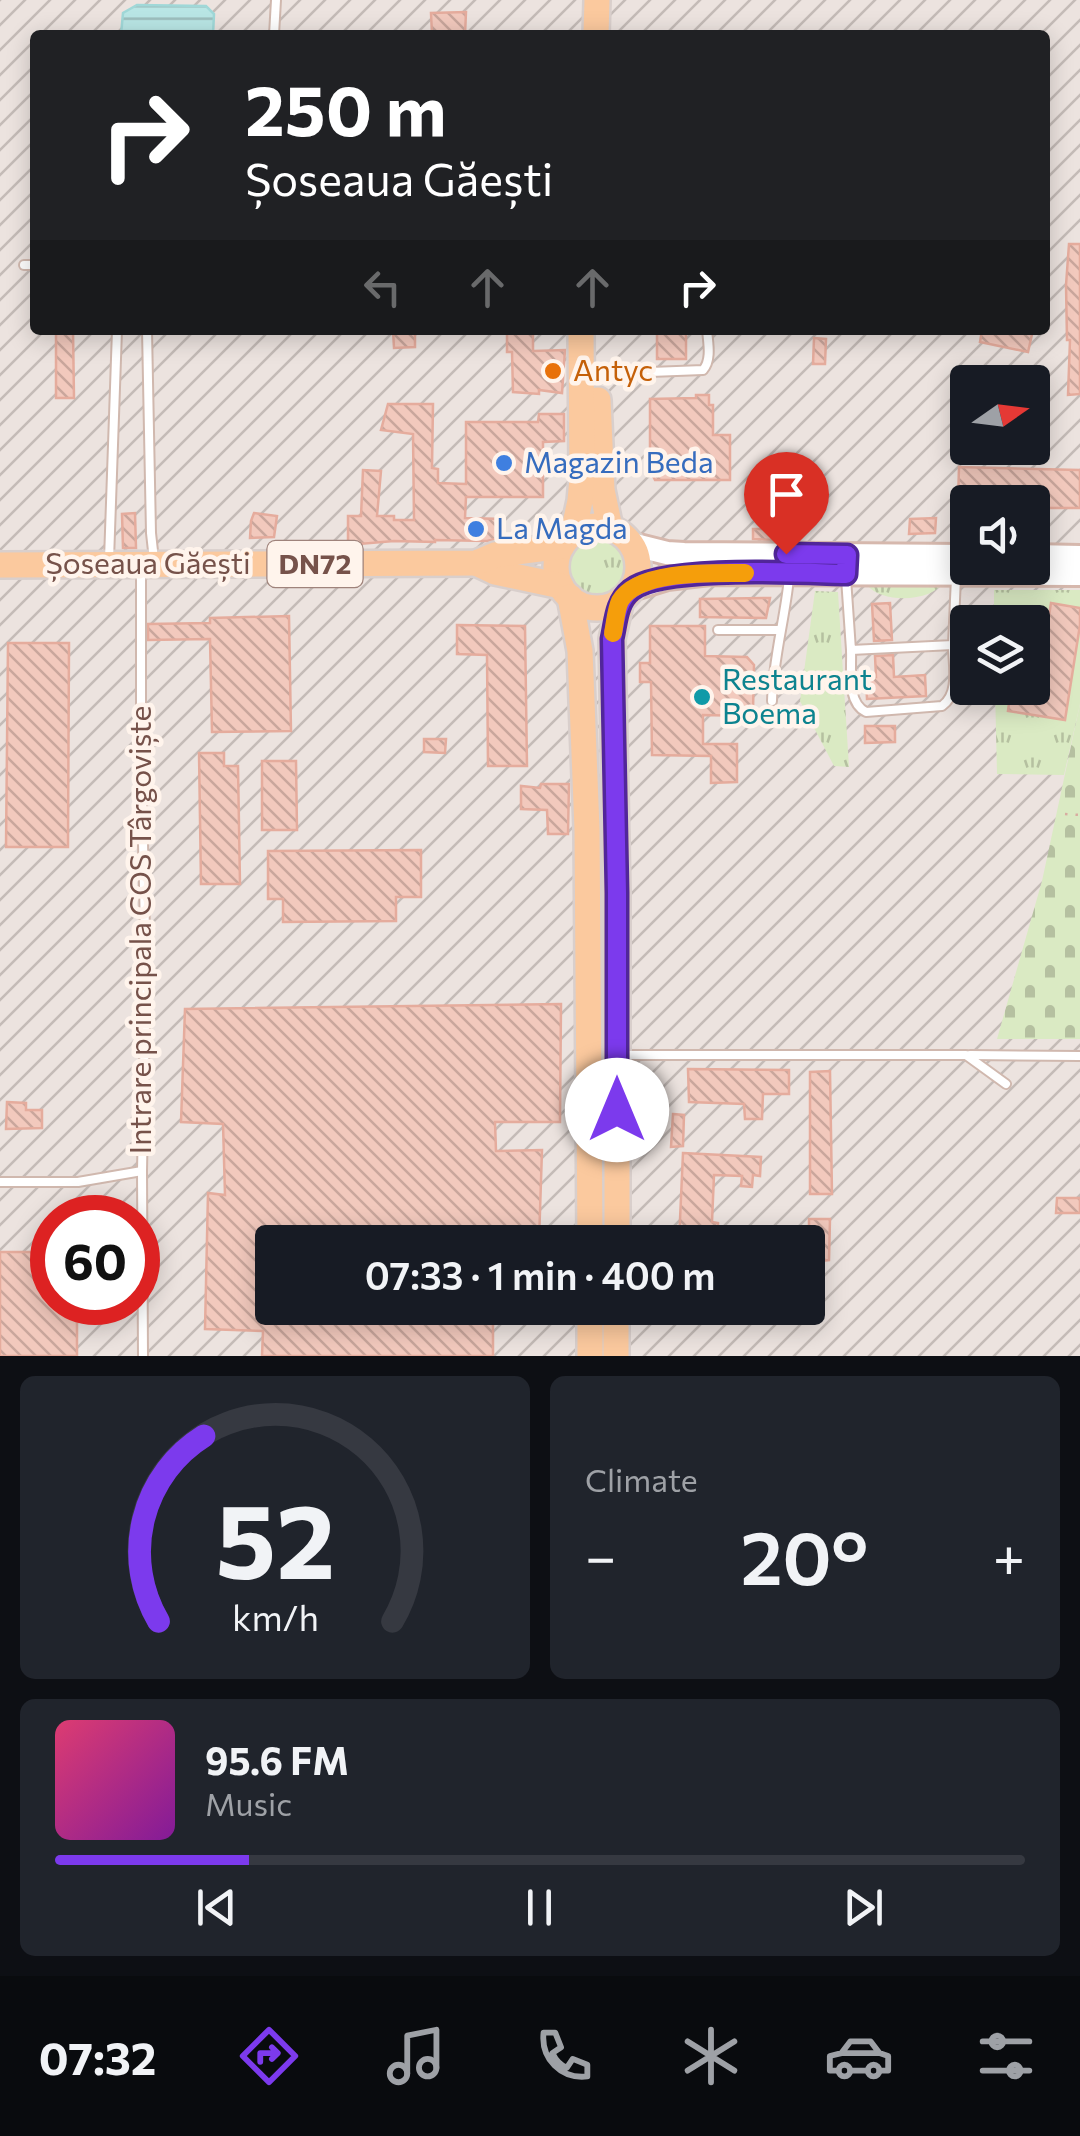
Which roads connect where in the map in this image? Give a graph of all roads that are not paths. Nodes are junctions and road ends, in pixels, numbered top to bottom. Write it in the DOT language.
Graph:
graph roads {
  1 [pos="276,0"];
  2 [pos="580,0"];
  3 [pos="597,0"];
  4 [pos="274,30"];
  5 [pos="580,30"];
  6 [pos="596,30"];
  7 [pos="24,265"];
  8 [pos="30,266"];
  9 [pos="117,335"];
  10 [pos="148,335"];
  11 [pos="581,335"];
  12 [pos="596,335"];
  13 [pos="707,335"];
  14 [pos="589,374"];
  15 [pos="621,536"];
  16 [pos="567,540"];
  17 [pos="1050,556"];
  18 [pos="1080,556"];
  19 [pos="950,562"];
  20 [pos="476,563"];
  21 [pos="109,564"];
  22 [pos="148,564"];
  23 [pos="846,564"];
  24 [pos="0,565"];
  25 [pos="1050,571"];
  26 [pos="789,573"];
  27 [pos="1080,574"];
  28 [pos="565,592"];
  29 [pos="626,594"];
  30 [pos="718,630"];
  31 [pos="780,630"];
  32 [pos="950,645"];
  33 [pos="851,650"];
  34 [pos="950,699"];
  35 [pos="772,700"];
  36 [pos="966,1055"];
  37 [pos="617,1056"];
  38 [pos="1080,1056"];
  39 [pos="1006,1084"];
  40 [pos="142,1171"];
  41 [pos="0,1182"];
  42 [pos="590,1225"];
  43 [pos="616,1225"];
  44 [pos="590,1325"];
  45 [pos="616,1325"];
  46 [pos="142,1356"];
  47 [pos="590,1356"];
  48 [pos="616,1356"];
  1 -- 4 [label="lane"];
  2 -- 5 [label="main road"];
  3 -- 6 [label="main road"];
  7 -- 8 [label="lane"];
  9 -- 21 [label="lane"];
  10 -- 22 [label="lane, Intrare principala COS Târgoviște"];
  11 -- 14 [label="main road"];
  12 -- 14 [label="main road"];
  13 -- 14 [label="lane"];
  14 -- 15 [label="main road"];
  14 -- 16 [label="main road"];
  15 -- 16 [label="main road, DN72"];
  15 -- 23 [label="main road"];
  15 -- 29 [label="main road"];
  16 -- 20 [label="main road, DN72"];
  16 -- 28 [label="main road"];
  17 -- 18 [label="main road"];
  19 -- 23 [label="main road"];
  20 -- 22 [label="main road, Șoseaua Găești / DN72"];
  20 -- 28 [label="main road, DN72"];
  21 -- 22 [label="main road, Șoseaua Găești / DN72"];
  21 -- 24 [label="main road, Șoseaua Găești / DN72"];
  22 -- 40 [label="lane, Intrare principala COS Târgoviște"];
  23 -- 26 [label="main road"];
  23 -- 33 [label="lane"];
  25 -- 27 [label="main road"];
  26 -- 29 [label="main road"];
  26 -- 31 [label="lane"];
  28 -- 29 [label="main road, DN72"];
  28 -- 42 [label="main road"];
  29 -- 37 [label="main road"];
  30 -- 31 [label="lane"];
  31 -- 35 [label="lane"];
  32 -- 33 [label="lane"];
  33 -- 34 [label="lane"];
  36 -- 37 [label="lane"];
  36 -- 38 [label="lane"];
  36 -- 39 [label="lane"];
  37 -- 43 [label="main road"];
  40 -- 41 [label="lane"];
  40 -- 46 [label="lane, Intrare principala COS Târgoviște"];
  44 -- 47 [label="main road"];
  45 -- 48 [label="main road"];
}
